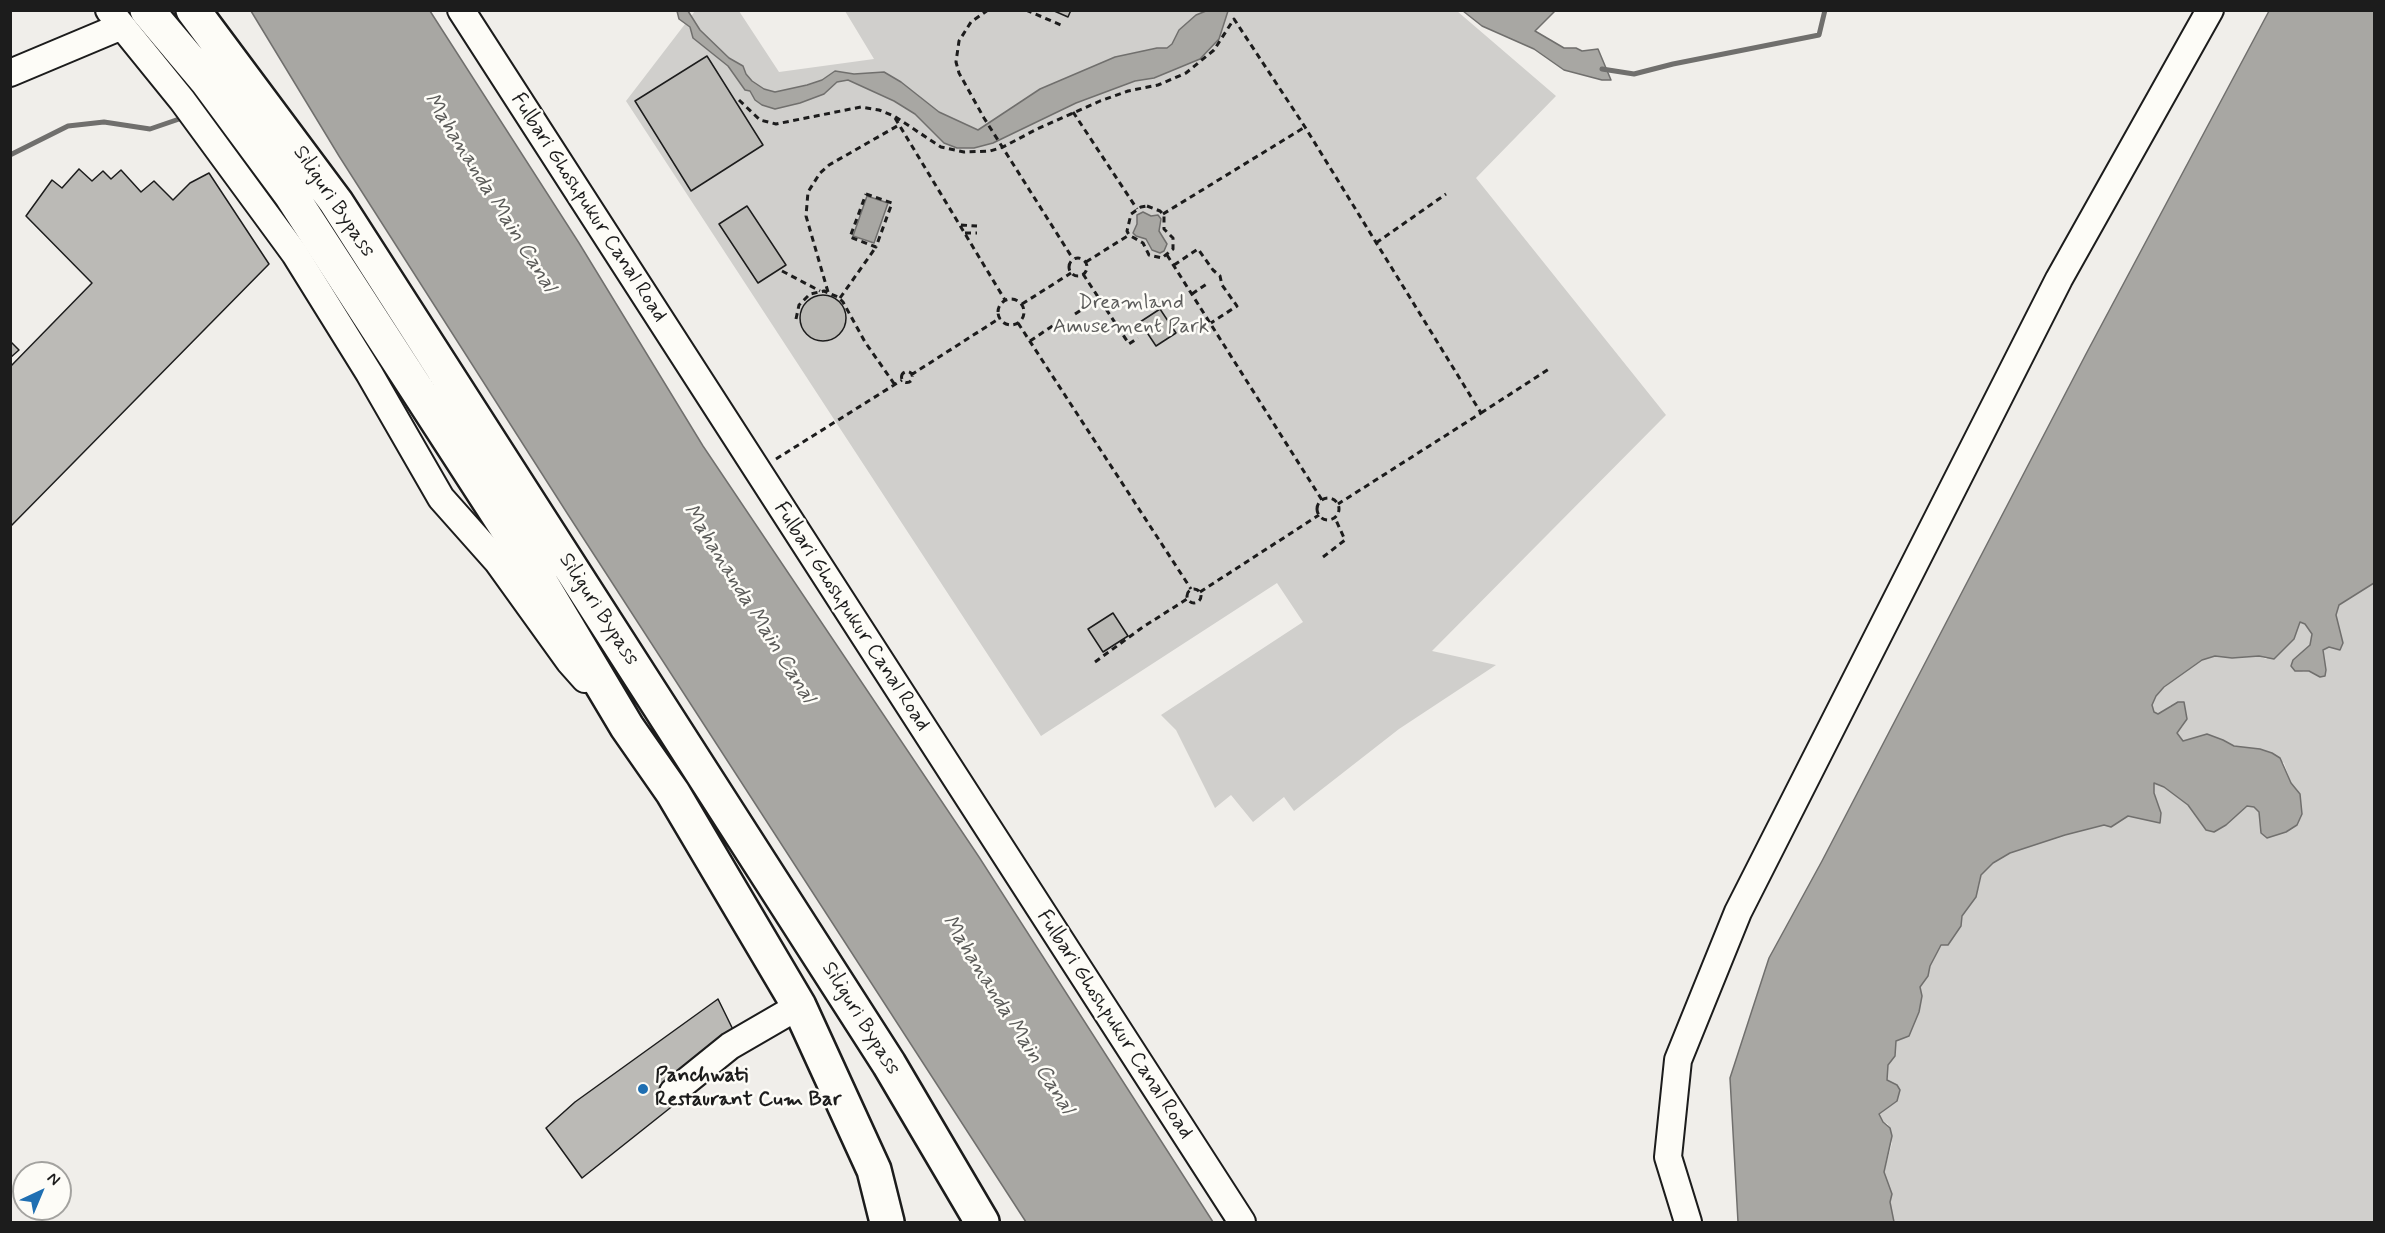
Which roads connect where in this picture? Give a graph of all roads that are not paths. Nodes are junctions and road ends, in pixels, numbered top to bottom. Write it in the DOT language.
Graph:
graph roads {
  1 [pos="193,10"];
  2 [pos="461,10"];
  3 [pos="2210,10"];
  4 [pos="126,16"];
  5 [pos="10,73"];
  6 [pos="799,1006"];
  7 [pos="673,1092"];
  8 [pos="887,1222"];
  9 [pos="982,1222"];
  10 [pos="1242,1222"];
  11 [pos="1688,1222"];
  1 -- 9 [label="highway, Siliguri Bypass"];
  2 -- 10 [label="street, Fulbari Ghoshpukur Canal Road"];
  3 -- 11 [label="street"];
  4 -- 5 [label="street"];
  4 -- 6 [label="highway"];
  6 -- 7 [label="street"];
  6 -- 8 [label="highway"];
}
